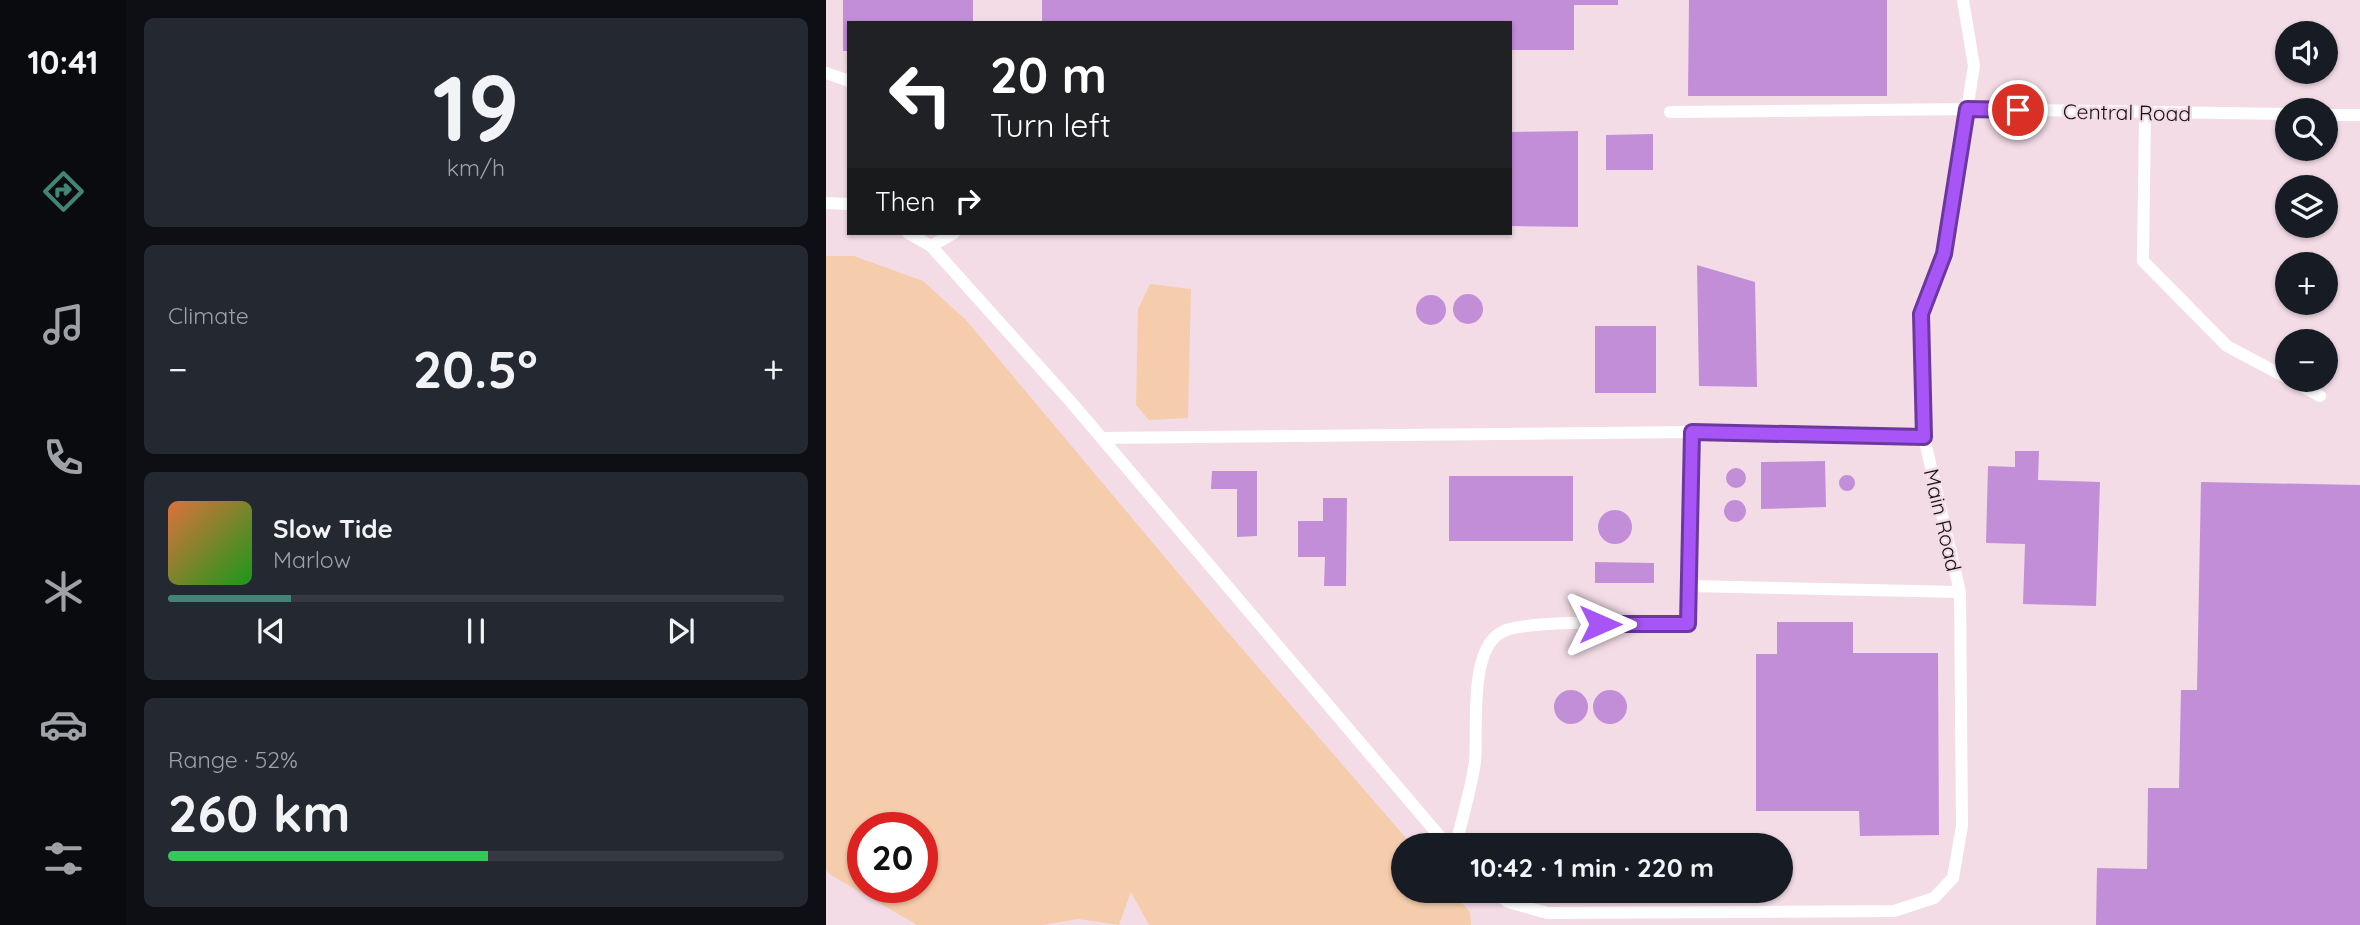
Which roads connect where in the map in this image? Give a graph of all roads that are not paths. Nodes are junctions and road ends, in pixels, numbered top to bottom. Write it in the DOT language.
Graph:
graph roads {
  1 [pos="1963,0"];
  2 [pos="826,73"];
  3 [pos="847,80"];
  4 [pos="1967,109"];
  5 [pos="1670,112"];
  6 [pos="2145,112"];
  7 [pos="2275,114"];
  8 [pos="2338,115"];
  9 [pos="2360,116"];
  10 [pos="826,203"];
  11 [pos="847,204"];
  12 [pos="912,235"];
  13 [pos="950,235"];
  14 [pos="931,246"];
  15 [pos="2275,372"];
  16 [pos="2312,392"];
  17 [pos="2320,396"];
  18 [pos="1692,432"];
  19 [pos="1924,437"];
  20 [pos="1101,438"];
  21 [pos="1689,586"];
  22 [pos="1960,593"];
  23 [pos="1437,833"];
  24 [pos="1459,833"];
  25 [pos="1512,903"];
  1 -- 4 [label="lane, Main Road"];
  2 -- 3 [label="lane"];
  4 -- 5 [label="lane, Central Road"];
  4 -- 6 [label="lane, Central Road"];
  4 -- 19 [label="lane, Main Road"];
  6 -- 7 [label="lane, Central Road"];
  6 -- 15 [label="lane"];
  8 -- 9 [label="lane"];
  10 -- 11 [label="lane"];
  12 -- 14 [label="lane"];
  13 -- 14 [label="lane"];
  14 -- 20 [label="lane"];
  16 -- 17 [label="lane"];
  18 -- 19 [label="lane"];
  18 -- 20 [label="lane"];
  18 -- 21 [label="lane"];
  19 -- 22 [label="lane, Main Road"];
  20 -- 23 [label="lane"];
  21 -- 22 [label="lane"];
  21 -- 24 [label="lane"];
  22 -- 25 [label="lane, Main Road"];
}
